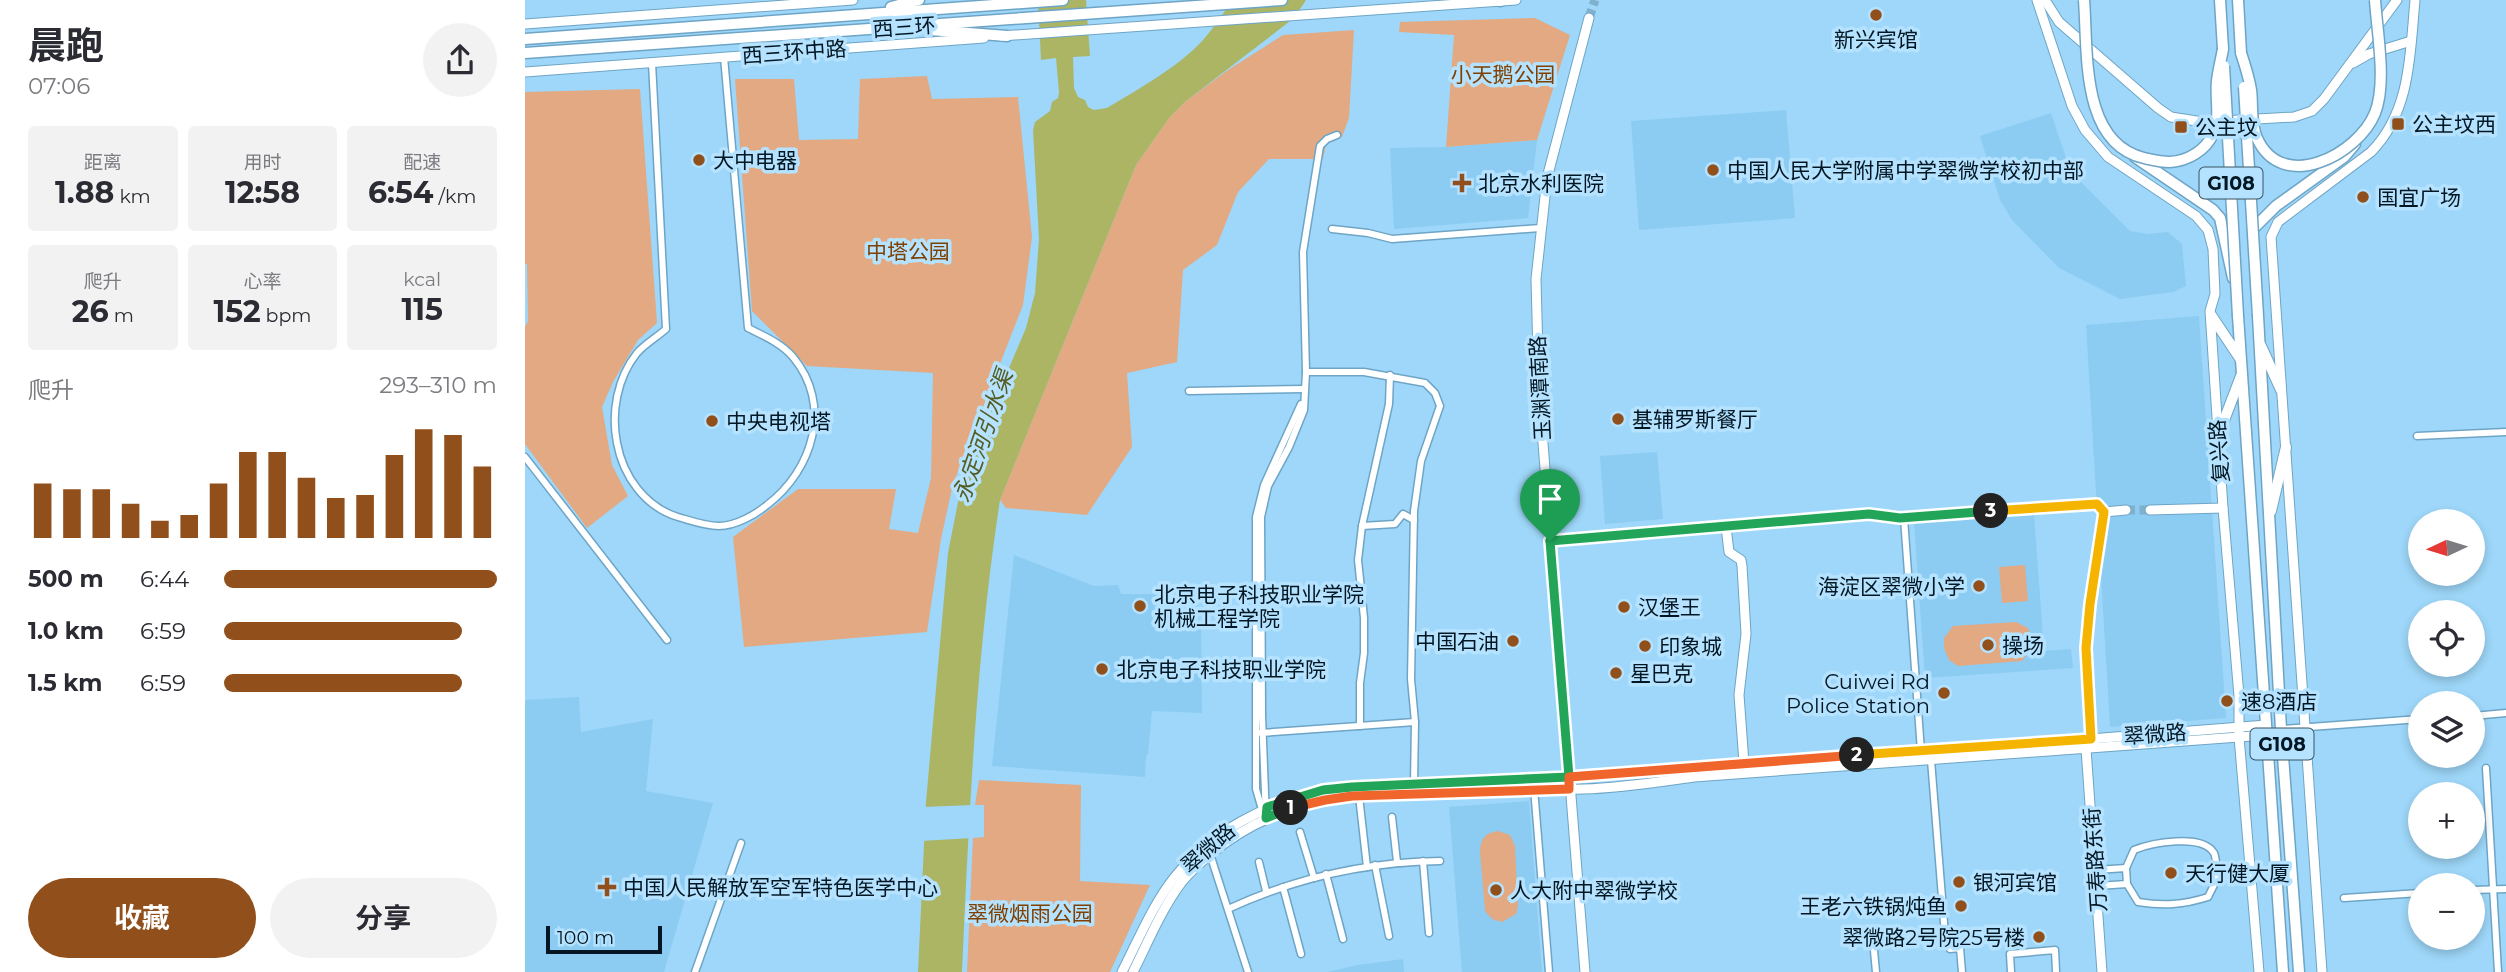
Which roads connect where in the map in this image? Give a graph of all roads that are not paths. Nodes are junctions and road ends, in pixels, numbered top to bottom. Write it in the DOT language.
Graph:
graph roads {
  1 [pos="853,0"];
  2 [pos="919,0"];
  3 [pos="1063,0"];
  4 [pos="1282,0"];
  5 [pos="1515,0"];
  6 [pos="2036,0"];
  7 [pos="2045,0"];
  8 [pos="2084,0"];
  9 [pos="2220,0"];
  10 [pos="2238,0"];
  11 [pos="2375,0"];
  12 [pos="2397,0"];
  13 [pos="2415,0"];
  14 [pos="1502,1"];
  15 [pos="865,14"];
  16 [pos="1589,18"];
  17 [pos="525,24"];
  18 [pos="892,27"];
  19 [pos="1007,36"];
  20 [pos="528,39"];
  21 [pos="2411,41"];
  22 [pos="2223,50"];
  23 [pos="528,53"];
  24 [pos="2241,53"];
  25 [pos="724,57"];
  26 [pos="652,63"];
  27 [pos="2351,64"];
  28 [pos="525,72"];
  29 [pos="1337,135"];
  30 [pos="2358,140"];
  31 [pos="2133,155"];
  32 [pos="1540,228"];
  33 [pos="1332,229"];
  34 [pos="2253,229"];
  35 [pos="2237,297"];
  36 [pos="2211,315"];
  37 [pos="2259,342"];
  38 [pos="2241,360"];
  39 [pos="1306,372"];
  40 [pos="2242,372"];
  41 [pos="1390,375"];
  42 [pos="1304,389"];
  43 [pos="2281,390"];
  44 [pos="1189,391"];
  45 [pos="2506,432"];
  46 [pos="2218,436"];
  47 [pos="2417,436"];
  48 [pos="2286,447"];
  49 [pos="525,457"];
  50 [pos="2223,508"];
  51 [pos="2126,510"];
  52 [pos="2150,510"];
  53 [pos="2104,512"];
  54 [pos="2270,515"];
  55 [pos="1904,518"];
  56 [pos="1414,520"];
  57 [pos="1362,526"];
  58 [pos="1727,527"];
  59 [pos="1550,541"];
  60 [pos="667,640"];
  61 [pos="2506,713"];
  62 [pos="2485,715"];
  63 [pos="2408,720"];
  64 [pos="1415,722"];
  65 [pos="1360,726"];
  66 [pos="2304,728"];
  67 [pos="2281,729"];
  68 [pos="2266,730"];
  69 [pos="2240,732"];
  70 [pos="1259,733"];
  71 [pos="2091,739"];
  72 [pos="2086,749"];
  73 [pos="1921,751"];
  74 [pos="1931,760"];
  75 [pos="1744,763"];
  76 [pos="2486,768"];
  77 [pos="1569,777"];
  78 [pos="1413,784"];
  79 [pos="1534,788"];
  80 [pos="1569,789"];
  81 [pos="1359,796"];
  82 [pos="1264,811"];
  83 [pos="1392,817"];
  84 [pos="1300,832"];
  85 [pos="741,843"];
  86 [pos="1210,854"];
  87 [pos="1423,861"];
  88 [pos="1440,861"];
  89 [pos="1259,862"];
  90 [pos="1397,862"];
  91 [pos="1375,865"];
  92 [pos="1367,867"];
  93 [pos="2126,868"];
  94 [pos="2251,868"];
  95 [pos="2096,870"];
  96 [pos="2217,870"];
  97 [pos="1326,874"];
  98 [pos="1314,877"];
  99 [pos="2127,884"];
  100 [pos="2097,886"];
  101 [pos="1283,887"];
  102 [pos="2485,889"];
  103 [pos="2494,889"];
  104 [pos="2506,889"];
  105 [pos="1266,891"];
  106 [pos="2408,894"];
  107 [pos="2344,898"];
  108 [pos="1228,909"];
  109 [pos="1429,933"];
  110 [pos="1389,936"];
  111 [pos="1343,939"];
  112 [pos="1949,939"];
  113 [pos="1301,954"];
  114 [pos="1137,969"];
  115 [pos="695,972"];
  116 [pos="1122,972"];
  117 [pos="1248,972"];
  118 [pos="1549,972"];
  119 [pos="1585,972"];
  120 [pos="1876,972"];
  121 [pos="1962,972"];
  122 [pos="2011,972"];
  123 [pos="2056,972"];
  124 [pos="2102,972"];
  125 [pos="2259,972"];
  126 [pos="2283,972"];
  127 [pos="2298,972"];
  128 [pos="2322,972"];
  129 [pos="2498,972"];
  1 -- 17 [label="street"];
  2 -- 15 [label="highway"];
  3 -- 15 [label="highway, 西三环"];
  4 -- 18 [label="highway, 西三环"];
  5 -- 14 [label="street"];
  6 -- 36 [label="street, 复兴路"];
  7 -- 27 [label="street"];
  8 -- 31 [label="highway, bridge"];
  9 -- 22 [label="highway, 复兴路 / G108"];
  10 -- 24 [label="highway, G108"];
  11 -- 30 [label="highway, bridge"];
  12 -- 27 [label="street"];
  13 -- 21 [label="street"];
  14 -- 19 [label="street, 西三环中路"];
  15 -- 20 [label="highway, 西三环"];
  16 -- 32 [label="street, 玉渊潭南路"];
  18 -- 19 [label="highway"];
  18 -- 23 [label="highway, 西三环"];
  19 -- 25 [label="street, 西三环中路"];
  21 -- 27 [label="street"];
  21 -- 43 [label="street"];
  22 -- 31 [label="highway, bridge"];
  22 -- 35 [label="highway, 复兴路 / G108, bridge"];
  24 -- 30 [label="highway, bridge"];
  24 -- 34 [label="highway, G108, bridge"];
  25 -- 26 [label="street, 西三环中路"];
  25 -- 26 [label="street"];
  26 -- 28 [label="street, 西三环中路"];
  29 -- 39 [label="street"];
  30 -- 34 [label="highway, bridge"];
  31 -- 35 [label="highway, bridge"];
  32 -- 33 [label="street"];
  32 -- 59 [label="street, 玉渊潭南路"];
  34 -- 37 [label="highway, G108, bridge"];
  35 -- 38 [label="highway, 复兴路 / G108, bridge"];
  36 -- 38 [label="main road"];
  36 -- 46 [label="street, 复兴路"];
  37 -- 43 [label="main road"];
  37 -- 54 [label="highway, G108"];
  38 -- 40 [label="highway, 复兴路 / G108"];
  39 -- 41 [label="street"];
  39 -- 42 [label="street"];
  40 -- 46 [label="main road"];
  40 -- 68 [label="highway, 复兴路 / G108"];
  41 -- 56 [label="street"];
  41 -- 57 [label="street"];
  42 -- 44 [label="street"];
  42 -- 70 [label="street"];
  43 -- 48 [label="street"];
  45 -- 47 [label="street"];
  46 -- 50 [label="street, 复兴路"];
  48 -- 54 [label="main road"];
  48 -- 66 [label="street"];
  49 -- 60 [label="street"];
  50 -- 52 [label="street"];
  50 -- 69 [label="street, 复兴路"];
  51 -- 53 [label="street"];
  53 -- 55 [label="street"];
  53 -- 71 [label="street"];
  54 -- 67 [label="highway, G108"];
  55 -- 58 [label="street"];
  55 -- 73 [label="street"];
  56 -- 57 [label="street"];
  56 -- 64 [label="street"];
  57 -- 65 [label="street"];
  58 -- 59 [label="street"];
  58 -- 75 [label="street"];
  59 -- 77 [label="street, 玉渊潭南路"];
  61 -- 62 [label="street"];
  63 -- 66 [label="street"];
  64 -- 65 [label="street"];
  64 -- 78 [label="street"];
  65 -- 70 [label="street"];
  66 -- 67 [label="street"];
  66 -- 128 [label="street"];
  67 -- 127 [label="highway, G108"];
  68 -- 69 [label="street, 翠微路"];
  68 -- 126 [label="highway, 复兴路 / G108"];
  69 -- 71 [label="street, 翠微路"];
  69 -- 72 [label="street, 翠微路"];
  69 -- 94 [label="street, 复兴路"];
  70 -- 82 [label="street"];
  71 -- 73 [label="street, 翠微路"];
  72 -- 74 [label="street, 翠微路"];
  72 -- 95 [label="street, 万寿路东街"];
  73 -- 75 [label="street, 翠微路"];
  74 -- 80 [label="street, 翠微路"];
  74 -- 120 [label="street"];
  75 -- 77 [label="street, 翠微路"];
  76 -- 103 [label="street"];
  77 -- 78 [label="street, 翠微路"];
  77 -- 80 [label="street, 玉渊潭南路"];
  78 -- 82 [label="street, 翠微路"];
  79 -- 80 [label="street, 翠微路"];
  79 -- 81 [label="street, 翠微路"];
  79 -- 118 [label="street"];
  80 -- 119 [label="street, 玉渊潭南路"];
  81 -- 82 [label="street, 翠微路"];
  81 -- 92 [label="street"];
  82 -- 86 [label="street, 翠微路"];
  82 -- 116 [label="street, 翠微路"];
  83 -- 90 [label="street"];
  84 -- 98 [label="street"];
  85 -- 115 [label="street"];
  86 -- 108 [label="street"];
  86 -- 114 [label="street, 翠微路"];
  87 -- 88 [label="street"];
  87 -- 90 [label="street"];
  87 -- 109 [label="street"];
  89 -- 105 [label="street"];
  90 -- 91 [label="street"];
  91 -- 92 [label="street"];
  91 -- 110 [label="street"];
  92 -- 97 [label="street"];
  93 -- 95 [label="street"];
  93 -- 96 [label="street"];
  93 -- 99 [label="street"];
  94 -- 96 [label="street"];
  94 -- 125 [label="street, 复兴路"];
  95 -- 100 [label="street, 万寿路东街"];
  96 -- 99 [label="street"];
  97 -- 98 [label="street"];
  97 -- 111 [label="street"];
  98 -- 101 [label="street"];
  99 -- 100 [label="street"];
  100 -- 124 [label="street, 万寿路东街"];
  101 -- 105 [label="street"];
  101 -- 113 [label="street"];
  102 -- 103 [label="street"];
  103 -- 104 [label="street"];
  103 -- 129 [label="street"];
  105 -- 108 [label="street"];
  106 -- 107 [label="street"];
  108 -- 117 [label="street"];
  112 -- 121 [label="street"];
  122 -- 123 [label="street"];
}
